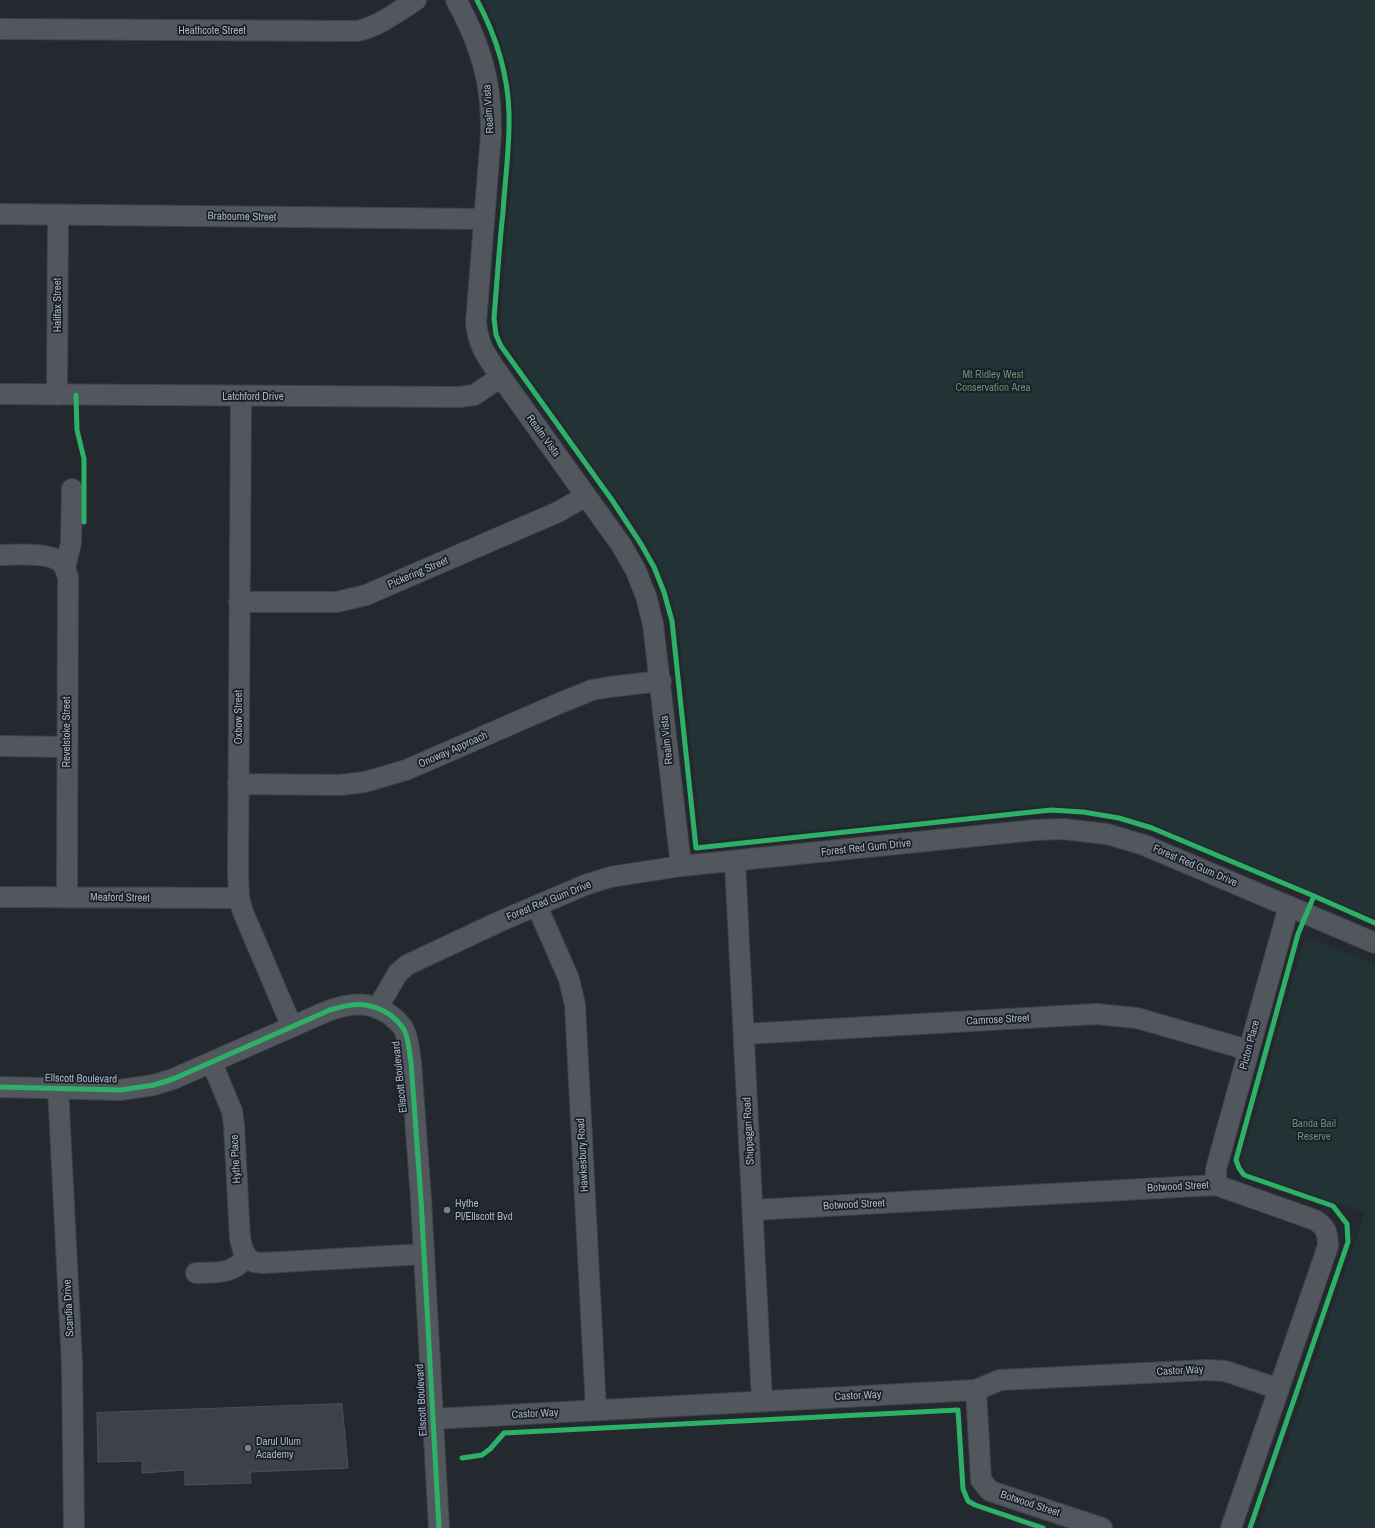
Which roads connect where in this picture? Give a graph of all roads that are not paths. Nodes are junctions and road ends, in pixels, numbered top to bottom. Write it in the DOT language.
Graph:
graph roads {
  1 [pos="416,0"];
  2 [pos="456,0"];
  3 [pos="0,29"];
  4 [pos="0,214"];
  5 [pos="58,215"];
  6 [pos="484,219"];
  7 [pos="501,376"];
  8 [pos="0,394"];
  9 [pos="57,394"];
  10 [pos="241,397"];
  11 [pos="72,488"];
  12 [pos="586,496"];
  13 [pos="0,555"];
  14 [pos="65,567"];
  15 [pos="239,602"];
  16 [pos="661,681"];
  17 [pos="0,746"];
  18 [pos="67,747"];
  19 [pos="238,784"];
  20 [pos="734,862"];
  21 [pos="681,866"];
  22 [pos="0,897"];
  23 [pos="66,897"];
  24 [pos="240,898"];
  25 [pos="537,906"];
  26 [pos="1288,906"];
  27 [pos="1375,944"];
  28 [pos="378,1007"];
  29 [pos="292,1027"];
  30 [pos="744,1034"];
  31 [pos="1248,1050"];
  32 [pos="212,1063"];
  33 [pos="0,1087"];
  34 [pos="58,1088"];
  35 [pos="1216,1185"];
  36 [pos="753,1210"];
  37 [pos="424,1254"];
  38 [pos="247,1257"];
  39 [pos="196,1273"];
  40 [pos="1279,1389"];
  41 [pos="976,1390"];
  42 [pos="762,1401"];
  43 [pos="596,1410"];
  44 [pos="433,1419"];
  45 [pos="74,1528"];
  46 [pos="438,1528"];
  47 [pos="1102,1528"];
  48 [pos="1232,1528"];
  1 -- 3 [label="street, Heathcote Street"];
  2 -- 6 [label="street, Realm Vista"];
  4 -- 5 [label="street, Brabourne Street"];
  5 -- 6 [label="street, Brabourne Street"];
  5 -- 9 [label="street, Halifax Street"];
  6 -- 7 [label="street, Realm Vista"];
  7 -- 10 [label="street, Latchford Drive"];
  7 -- 12 [label="street, Realm Vista"];
  8 -- 9 [label="street, Latchford Drive"];
  9 -- 10 [label="street, Latchford Drive"];
  10 -- 15 [label="street, Oxbow Street"];
  11 -- 14 [label="street, Revelstoke Street"];
  12 -- 15 [label="street, Pickering Street"];
  12 -- 16 [label="street, Realm Vista"];
  13 -- 14 [label="street"];
  14 -- 18 [label="street, Revelstoke Street"];
  15 -- 19 [label="street, Oxbow Street"];
  16 -- 19 [label="street, Onoway Approach"];
  16 -- 21 [label="street, Realm Vista"];
  17 -- 18 [label="street"];
  18 -- 23 [label="street, Revelstoke Street"];
  19 -- 24 [label="street, Oxbow Street"];
  20 -- 21 [label="street, Forest Red Gum Drive"];
  20 -- 26 [label="street, Forest Red Gum Drive"];
  20 -- 30 [label="street, Shippagan Road"];
  21 -- 25 [label="street, Forest Red Gum Drive"];
  22 -- 23 [label="street, Meaford Street"];
  23 -- 24 [label="street, Meaford Street"];
  24 -- 29 [label="street, Oxbow Street"];
  25 -- 28 [label="street, Forest Red Gum Drive"];
  25 -- 43 [label="street, Hawkesbury Road"];
  26 -- 27 [label="street, Forest Red Gum Drive"];
  26 -- 31 [label="street, Picton Place"];
  28 -- 29 [label="street, Ellscott Boulevard"];
  28 -- 37 [label="street, Ellscott Boulevard"];
  29 -- 32 [label="street, Ellscott Boulevard"];
  30 -- 31 [label="street, Camrose Street"];
  30 -- 36 [label="street, Shippagan Road"];
  31 -- 35 [label="street, Picton Place"];
  32 -- 34 [label="street, Ellscott Boulevard"];
  32 -- 38 [label="street, Hythe Place"];
  33 -- 34 [label="street, Ellscott Boulevard"];
  34 -- 45 [label="street, Scandia Drive"];
  35 -- 36 [label="street, Botwood Street"];
  35 -- 40 [label="street, Botwood Street"];
  36 -- 42 [label="street, Shippagan Road"];
  37 -- 38 [label="street"];
  37 -- 44 [label="street, Ellscott Boulevard"];
  38 -- 39 [label="street"];
  40 -- 41 [label="street, Castor Way"];
  40 -- 48 [label="street, Botwood Street"];
  41 -- 42 [label="street, Castor Way"];
  41 -- 47 [label="street, Botwood Street"];
  42 -- 43 [label="street, Castor Way"];
  43 -- 44 [label="street, Castor Way"];
  44 -- 46 [label="street, Ellscott Boulevard"];
}
